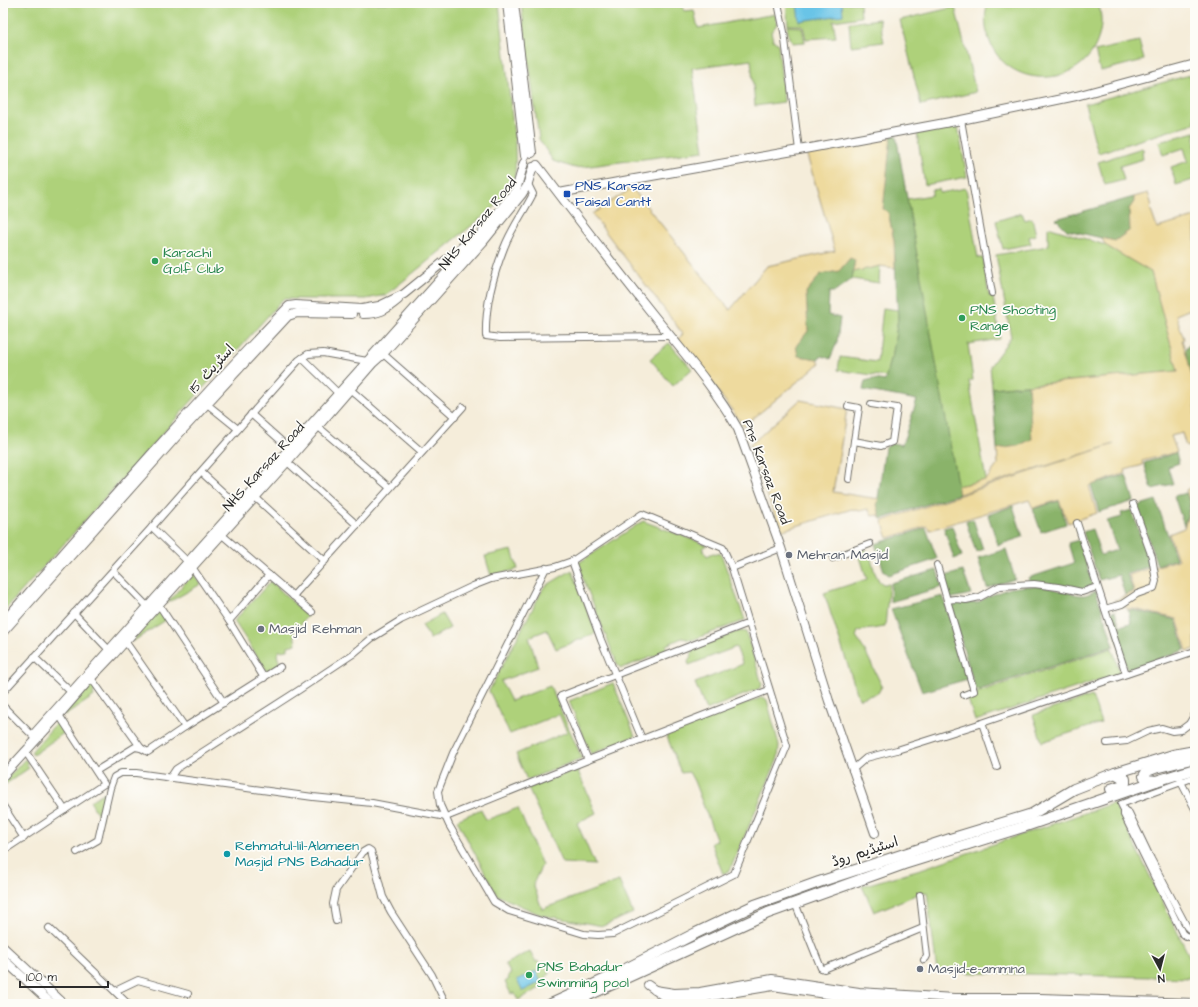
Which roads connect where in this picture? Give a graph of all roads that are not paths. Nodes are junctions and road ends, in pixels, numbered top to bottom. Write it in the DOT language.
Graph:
graph roads {
  1 [pos="507,3"];
  2 [pos="514,3"];
  3 [pos="778,3"];
  4 [pos="1195,64"];
  5 [pos="961,120"];
  6 [pos="799,150"];
  7 [pos="527,157"];
  8 [pos="535,166"];
  9 [pos="528,184"];
  10 [pos="559,193"];
  11 [pos="491,223"];
  12 [pos="453,271"];
  13 [pos="992,293"];
  14 [pos="404,294"];
  15 [pos="669,336"];
  16 [pos="380,352"];
  17 [pos="302,358"];
  18 [pos="367,361"];
  19 [pos="345,391"];
  20 [pos="207,404"];
  21 [pos="870,404"];
  22 [pos="848,406"];
  23 [pos="463,407"];
  24 [pos="251,414"];
  25 [pos="455,417"];
  26 [pos="316,424"];
  27 [pos="238,429"];
  28 [pos="854,441"];
  29 [pos="289,448"];
  30 [pos="422,452"];
  31 [pos="284,460"];
  32 [pos="201,472"];
  33 [pos="849,479"];
  34 [pos="390,488"];
  35 [pos="255,497"];
  36 [pos="243,503"];
  37 [pos="1133,504"];
  38 [pos="1077,523"];
  39 [pos="357,525"];
  40 [pos="152,527"];
  41 [pos="221,534"];
  42 [pos="870,544"];
  43 [pos="206,547"];
  44 [pos="781,548"];
  45 [pos="832,558"];
  46 [pos="325,561"];
  47 [pos="572,561"];
  48 [pos="937,565"];
  49 [pos="189,566"];
  50 [pos="546,568"];
  51 [pos="732,568"];
  52 [pos="113,571"];
  53 [pos="269,574"];
  54 [pos="1098,587"];
  55 [pos="293,596"];
  56 [pos="947,600"];
  57 [pos="159,605"];
  58 [pos="148,607"];
  59 [pos="1105,610"];
  60 [pos="312,612"];
  61 [pos="74,613"];
  62 [pos="229,621"];
  63 [pos="3,622"];
  64 [pos="749,623"];
  65 [pos="3,632"];
  66 [pos="125,642"];
  67 [pos="109,650"];
  68 [pos="1195,651"];
  69 [pos="34,657"];
  70 [pos="104,660"];
  71 [pos="280,667"];
  72 [pos="1126,674"];
  73 [pos="616,675"];
  74 [pos="92,678"];
  75 [pos="264,678"];
  76 [pos="769,690"];
  77 [pos="3,692"];
  78 [pos="71,692"];
  79 [pos="964,695"];
  80 [pos="224,703"];
  81 [pos="3,706"];
  82 [pos="1195,714"];
  83 [pos="59,715"];
  84 [pos="982,722"];
  85 [pos="185,727"];
  86 [pos="35,737"];
  87 [pos="642,739"];
  88 [pos="1107,743"];
  89 [pos="141,748"];
  90 [pos="26,751"];
  91 [pos="1195,751"];
  92 [pos="1195,758"];
  93 [pos="588,760"];
  94 [pos="997,767"];
  95 [pos="3,768"];
  96 [pos="1195,769"];
  97 [pos="852,770"];
  98 [pos="96,771"];
  99 [pos="1115,773"];
  100 [pos="3,776"];
  101 [pos="1195,777"];
  102 [pos="170,778"];
  103 [pos="1156,781"];
  104 [pos="1181,782"];
  105 [pos="1121,803"];
  106 [pos="3,806"];
  107 [pos="1195,809"];
  108 [pos="65,810"];
  109 [pos="1068,811"];
  110 [pos="446,817"];
  111 [pos="875,833"];
  112 [pos="24,838"];
  113 [pos="3,851"];
  114 [pos="77,852"];
  115 [pos="920,895"];
  116 [pos="795,903"];
  117 [pos="336,921"];
  118 [pos="49,928"];
  119 [pos="923,928"];
  120 [pos="1195,929"];
  121 [pos="1195,936"];
  122 [pos="3,947"];
  123 [pos="5,958"];
  124 [pos="924,960"];
  125 [pos="648,985"];
  126 [pos="115,991"];
  127 [pos="188,994"];
  128 [pos="858,998"];
  129 [pos="954,1001"];
  130 [pos="1039,1001"];
  131 [pos="885,1002"];
  132 [pos="1195,1003"];
  133 [pos="52,1004"];
  134 [pos="64,1004"];
  135 [pos="128,1004"];
  136 [pos="446,1004"];
  137 [pos="551,1004"];
  138 [pos="569,1004"];
  139 [pos="996,1004"];
  1 -- 7 [label="street, NHS Karsaz Road"];
  2 -- 7 [label="street, NHS Karsaz Road"];
  3 -- 6 [label="street"];
  4 -- 5 [label="street"];
  5 -- 6 [label="street"];
  5 -- 13 [label="street"];
  6 -- 10 [label="street"];
  7 -- 8 [label="street"];
  7 -- 8 [label="street"];
  7 -- 11 [label="street, NHS Karsaz Road"];
  8 -- 9 [label="street, NHS Karsaz Road"];
  8 -- 10 [label="street, Pns Karsaz Road"];
  9 -- 12 [label="street, NHS Karsaz Road"];
  9 -- 15 [label="street"];
  10 -- 15 [label="street, Pns Karsaz Road"];
  11 -- 12 [label="street, NHS Karsaz Road"];
  11 -- 14 [label="street, اسٹریٹ 15"];
  12 -- 16 [label="street, NHS Karsaz Road"];
  14 -- 20 [label="street"];
  14 -- 63 [label="street, اسٹریٹ 15"];
  15 -- 44 [label="street, Pns Karsaz Road"];
  16 -- 18 [label="street, NHS Karsaz Road"];
  16 -- 19 [label="street, NHS Karsaz Road"];
  16 -- 25 [label="street"];
  17 -- 18 [label="street"];
  17 -- 19 [label="street"];
  17 -- 24 [label="street"];
  18 -- 19 [label="street, NHS Karsaz Road"];
  19 -- 26 [label="street, NHS Karsaz Road"];
  19 -- 30 [label="street"];
  20 -- 27 [label="street"];
  20 -- 65 [label="street"];
  21 -- 28 [label="street"];
  22 -- 28 [label="street"];
  23 -- 25 [label="street"];
  24 -- 27 [label="street"];
  24 -- 29 [label="street"];
  25 -- 30 [label="street"];
  26 -- 29 [label="street, NHS Karsaz Road"];
  26 -- 31 [label="street, NHS Karsaz Road"];
  26 -- 34 [label="street"];
  27 -- 32 [label="street"];
  28 -- 33 [label="street"];
  29 -- 31 [label="street, NHS Karsaz Road"];
  30 -- 34 [label="street"];
  31 -- 35 [label="street, NHS Karsaz Road"];
  31 -- 36 [label="street, NHS Karsaz Road"];
  31 -- 39 [label="street"];
  32 -- 36 [label="street"];
  32 -- 40 [label="street"];
  34 -- 39 [label="street"];
  35 -- 36 [label="street, NHS Karsaz Road"];
  35 -- 46 [label="street"];
  36 -- 41 [label="street, NHS Karsaz Road"];
  36 -- 43 [label="street, NHS Karsaz Road"];
  37 -- 59 [label="street"];
  38 -- 54 [label="street"];
  39 -- 46 [label="street"];
  40 -- 49 [label="street"];
  40 -- 52 [label="street"];
  41 -- 43 [label="street, NHS Karsaz Road"];
  41 -- 53 [label="street"];
  42 -- 45 [label="street"];
  43 -- 49 [label="street, NHS Karsaz Road"];
  44 -- 51 [label="street"];
  44 -- 97 [label="street, Pns Karsaz Road"];
  46 -- 55 [label="street"];
  47 -- 50 [label="street"];
  47 -- 51 [label="street"];
  47 -- 73 [label="street"];
  48 -- 56 [label="street"];
  49 -- 57 [label="street, NHS Karsaz Road"];
  49 -- 58 [label="street, NHS Karsaz Road"];
  49 -- 62 [label="street"];
  50 -- 102 [label="street"];
  50 -- 110 [label="street"];
  51 -- 64 [label="street"];
  52 -- 58 [label="street"];
  52 -- 61 [label="street"];
  53 -- 55 [label="street"];
  53 -- 62 [label="street"];
  54 -- 56 [label="street"];
  54 -- 59 [label="street"];
  55 -- 60 [label="street"];
  56 -- 79 [label="street"];
  57 -- 66 [label="street, NHS Karsaz Road"];
  57 -- 80 [label="street"];
  58 -- 67 [label="street, NHS Karsaz Road"];
  59 -- 72 [label="street"];
  61 -- 67 [label="street"];
  61 -- 69 [label="street"];
  62 -- 75 [label="street"];
  64 -- 73 [label="street"];
  64 -- 76 [label="street"];
  66 -- 70 [label="street, NHS Karsaz Road"];
  66 -- 85 [label="street"];
  67 -- 70 [label="street, NHS Karsaz Road"];
  68 -- 72 [label="street"];
  69 -- 77 [label="street"];
  69 -- 78 [label="street"];
  70 -- 74 [label="street, NHS Karsaz Road"];
  70 -- 78 [label="street, NHS Karsaz Road"];
  71 -- 75 [label="street"];
  72 -- 84 [label="street"];
  73 -- 87 [label="street"];
  73 -- 93 [label="street"];
  74 -- 83 [label="street, NHS Karsaz Road"];
  74 -- 89 [label="street"];
  75 -- 80 [label="street"];
  76 -- 87 [label="street"];
  76 -- 110 [label="street"];
  78 -- 86 [label="street, NHS Karsaz Road"];
  80 -- 85 [label="street"];
  81 -- 86 [label="street"];
  82 -- 88 [label="street"];
  83 -- 86 [label="street, NHS Karsaz Road"];
  83 -- 98 [label="street"];
  84 -- 94 [label="street"];
  84 -- 97 [label="street"];
  85 -- 89 [label="street"];
  86 -- 90 [label="street, NHS Karsaz Road"];
  86 -- 95 [label="street, NHS Karsaz Road"];
  87 -- 93 [label="street"];
  89 -- 98 [label="street"];
  90 -- 100 [label="street, NHS Karsaz Road"];
  90 -- 108 [label="street"];
  91 -- 99 [label="main road, اسٹیڈیم روڈ"];
  92 -- 103 [label="main road"];
  93 -- 110 [label="street"];
  96 -- 103 [label="main road, اسٹیڈیم روڈ"];
  97 -- 111 [label="street, Pns Karsaz Road"];
  98 -- 108 [label="street"];
  99 -- 109 [label="main road"];
  99 -- 137 [label="main road, اسٹیڈیم روڈ"];
  101 -- 104 [label="street"];
  102 -- 110 [label="street"];
  102 -- 114 [label="street"];
  103 -- 105 [label="main road, اسٹیڈیم روڈ"];
  104 -- 105 [label="street"];
  104 -- 107 [label="street"];
  105 -- 109 [label="main road, اسٹیڈیم روڈ"];
  105 -- 120 [label="street"];
  105 -- 121 [label="street"];
  106 -- 112 [label="street"];
  108 -- 112 [label="street"];
  109 -- 116 [label="main road, اسٹیڈیم روڈ"];
  112 -- 113 [label="street"];
  115 -- 119 [label="street"];
  116 -- 119 [label="street"];
  116 -- 138 [label="main road, اسٹیڈیم روڈ"];
  117 -- 136 [label="street"];
  118 -- 126 [label="street"];
  119 -- 124 [label="street"];
  122 -- 123 [label="street"];
  123 -- 133 [label="street"];
  123 -- 134 [label="street"];
  125 -- 128 [label="street"];
  126 -- 127 [label="street"];
  126 -- 135 [label="street"];
  128 -- 129 [label="street"];
  128 -- 131 [label="street"];
  129 -- 130 [label="street"];
  129 -- 131 [label="street"];
  129 -- 139 [label="street"];
  130 -- 132 [label="street"];
}
